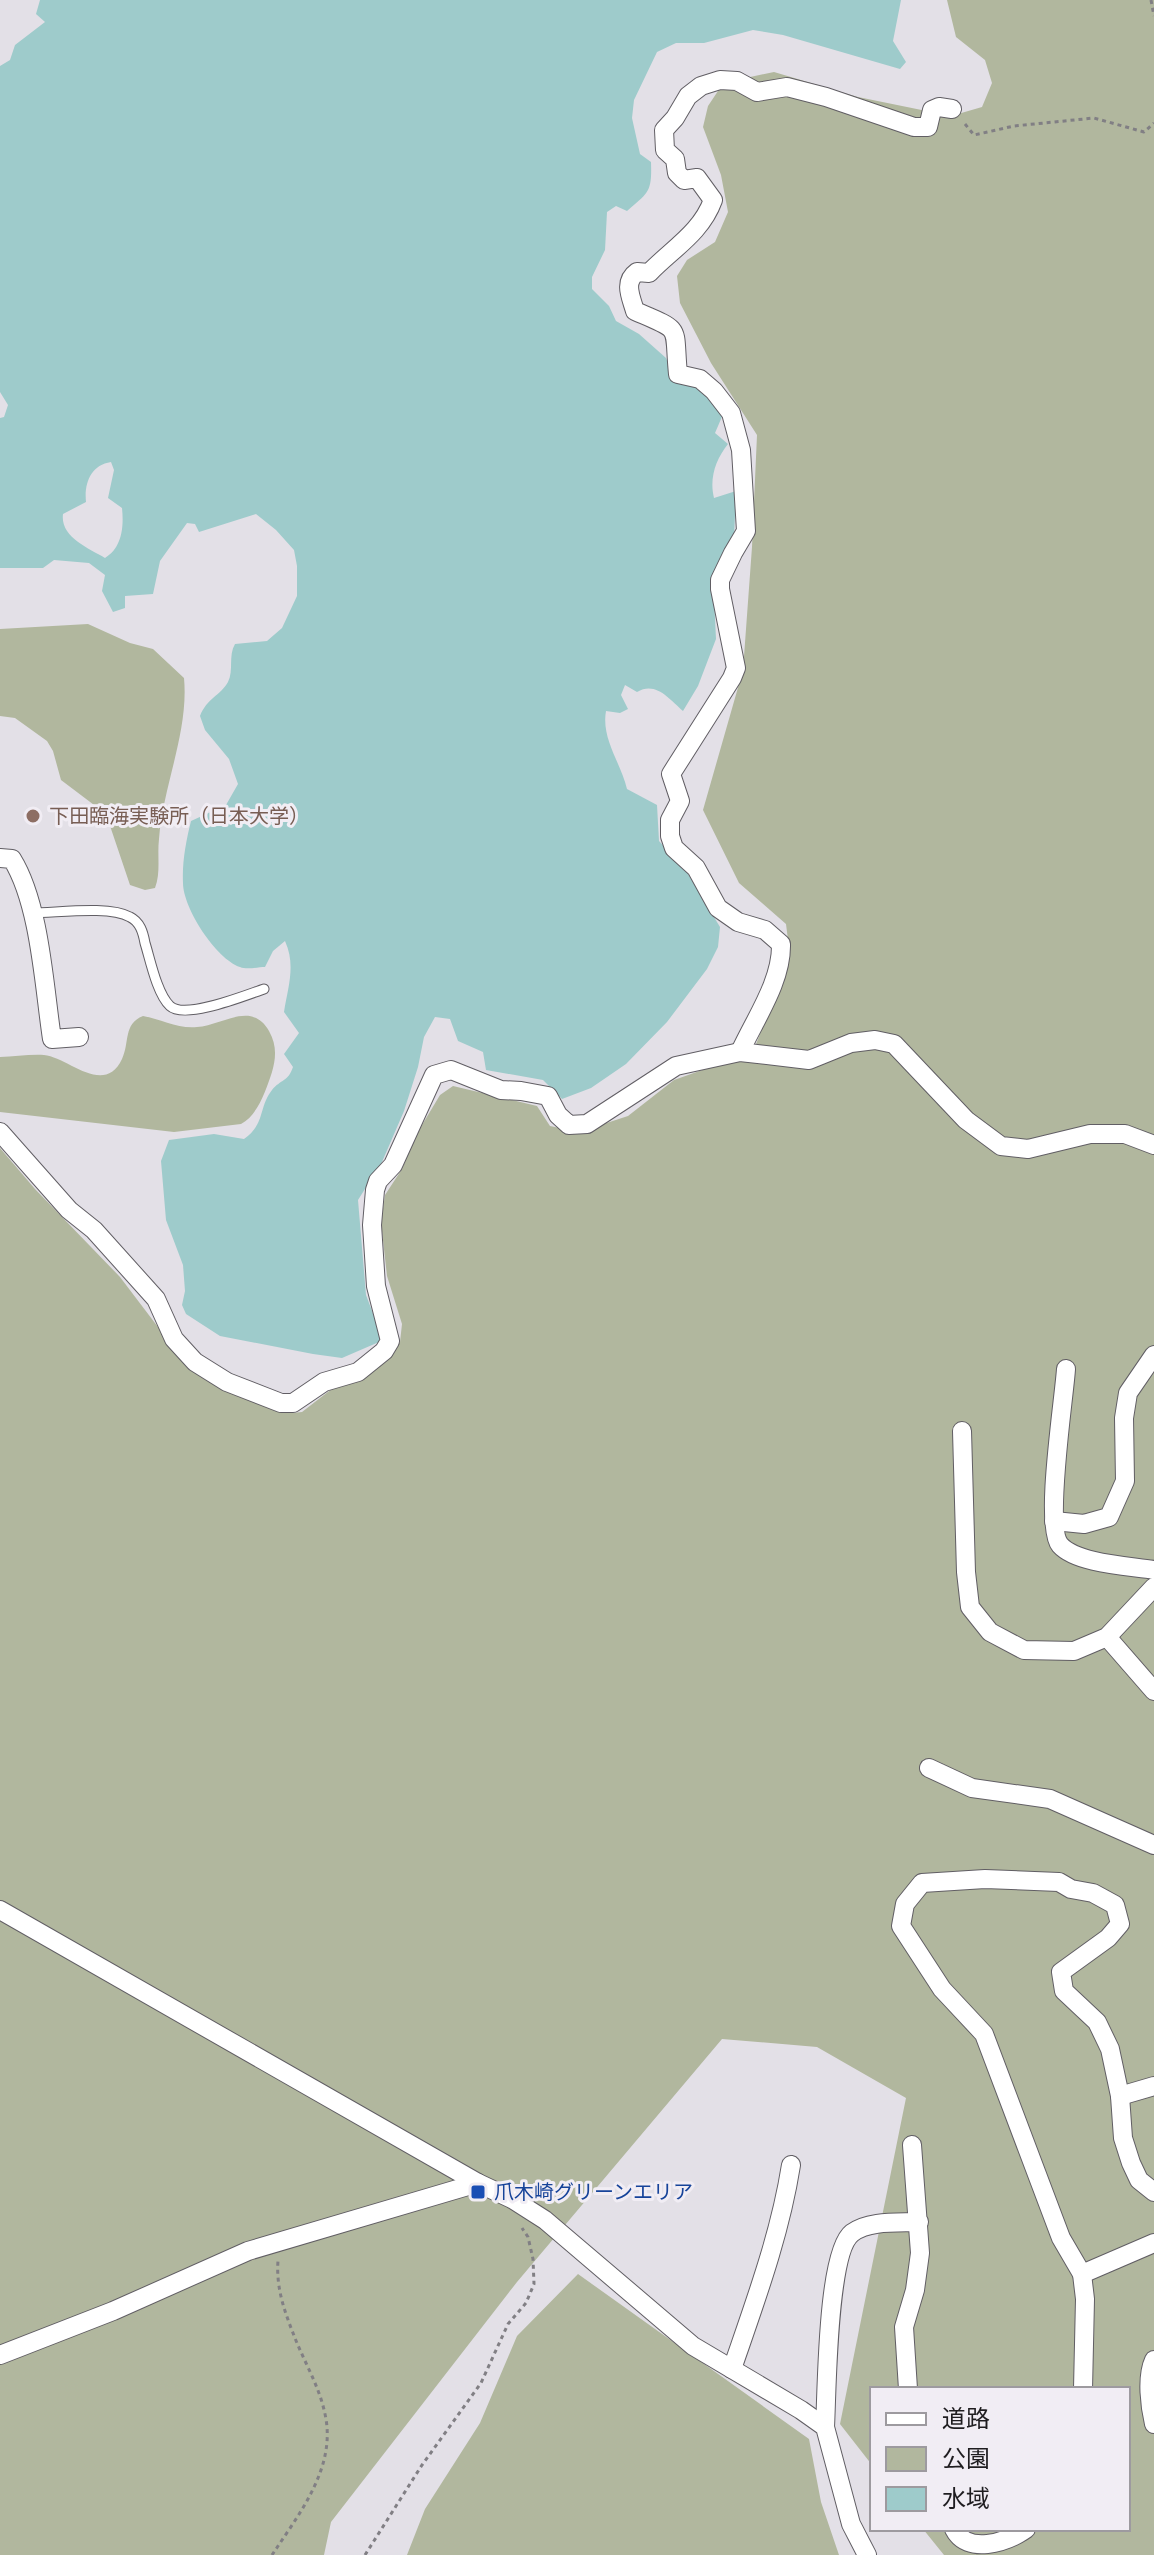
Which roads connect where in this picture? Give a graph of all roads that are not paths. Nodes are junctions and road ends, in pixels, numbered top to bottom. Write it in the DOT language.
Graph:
graph roads {
  1 [pos="952,109"];
  2 [pos="0,858"];
  3 [pos="32,913"];
  4 [pos="264,989"];
  5 [pos="79,1037"];
  6 [pos="740,1052"];
  7 [pos="0,1132"];
  8 [pos="1154,1145"];
  9 [pos="1154,1355"];
  10 [pos="1066,1369"];
  11 [pos="962,1431"];
  12 [pos="1054,1521"];
  13 [pos="1154,1570"];
  14 [pos="1154,1587"];
  15 [pos="1107,1637"];
  16 [pos="1154,1691"];
  17 [pos="929,1768"];
  18 [pos="1154,1845"];
  19 [pos="0,1910"];
  20 [pos="1154,2086"];
  21 [pos="1120,2096"];
  22 [pos="912,2145"];
  23 [pos="791,2165"];
  24 [pos="478,2183"];
  25 [pos="1154,2192"];
  26 [pos="919,2222"];
  27 [pos="1154,2243"];
  28 [pos="1082,2274"];
  29 [pos="0,2355"];
  30 [pos="1154,2360"];
  31 [pos="732,2369"];
  32 [pos="908,2387"];
  33 [pos="1083,2387"];
  34 [pos="1154,2424"];
  35 [pos="825,2427"];
  36 [pos="955,2531"];
  37 [pos="1023,2531"];
  38 [pos="867,2555"];
  1 -- 6 [label="street"];
  2 -- 3 [label="street"];
  3 -- 4 [label="lane"];
  3 -- 5 [label="street"];
  6 -- 7 [label="street"];
  6 -- 8 [label="street"];
  9 -- 12 [label="street"];
  10 -- 12 [label="street"];
  11 -- 15 [label="street"];
  12 -- 13 [label="street"];
  14 -- 15 [label="street"];
  15 -- 16 [label="street"];
  17 -- 18 [label="street"];
  19 -- 24 [label="street"];
  20 -- 21 [label="street"];
  21 -- 25 [label="street"];
  21 -- 28 [label="street"];
  22 -- 26 [label="street"];
  23 -- 31 [label="street"];
  24 -- 29 [label="street"];
  24 -- 31 [label="street"];
  26 -- 32 [label="street"];
  26 -- 35 [label="street"];
  27 -- 28 [label="street"];
  28 -- 33 [label="street"];
  30 -- 34 [label="street"];
  31 -- 35 [label="street"];
  35 -- 38 [label="street"];
  36 -- 37 [label="street"];
}
